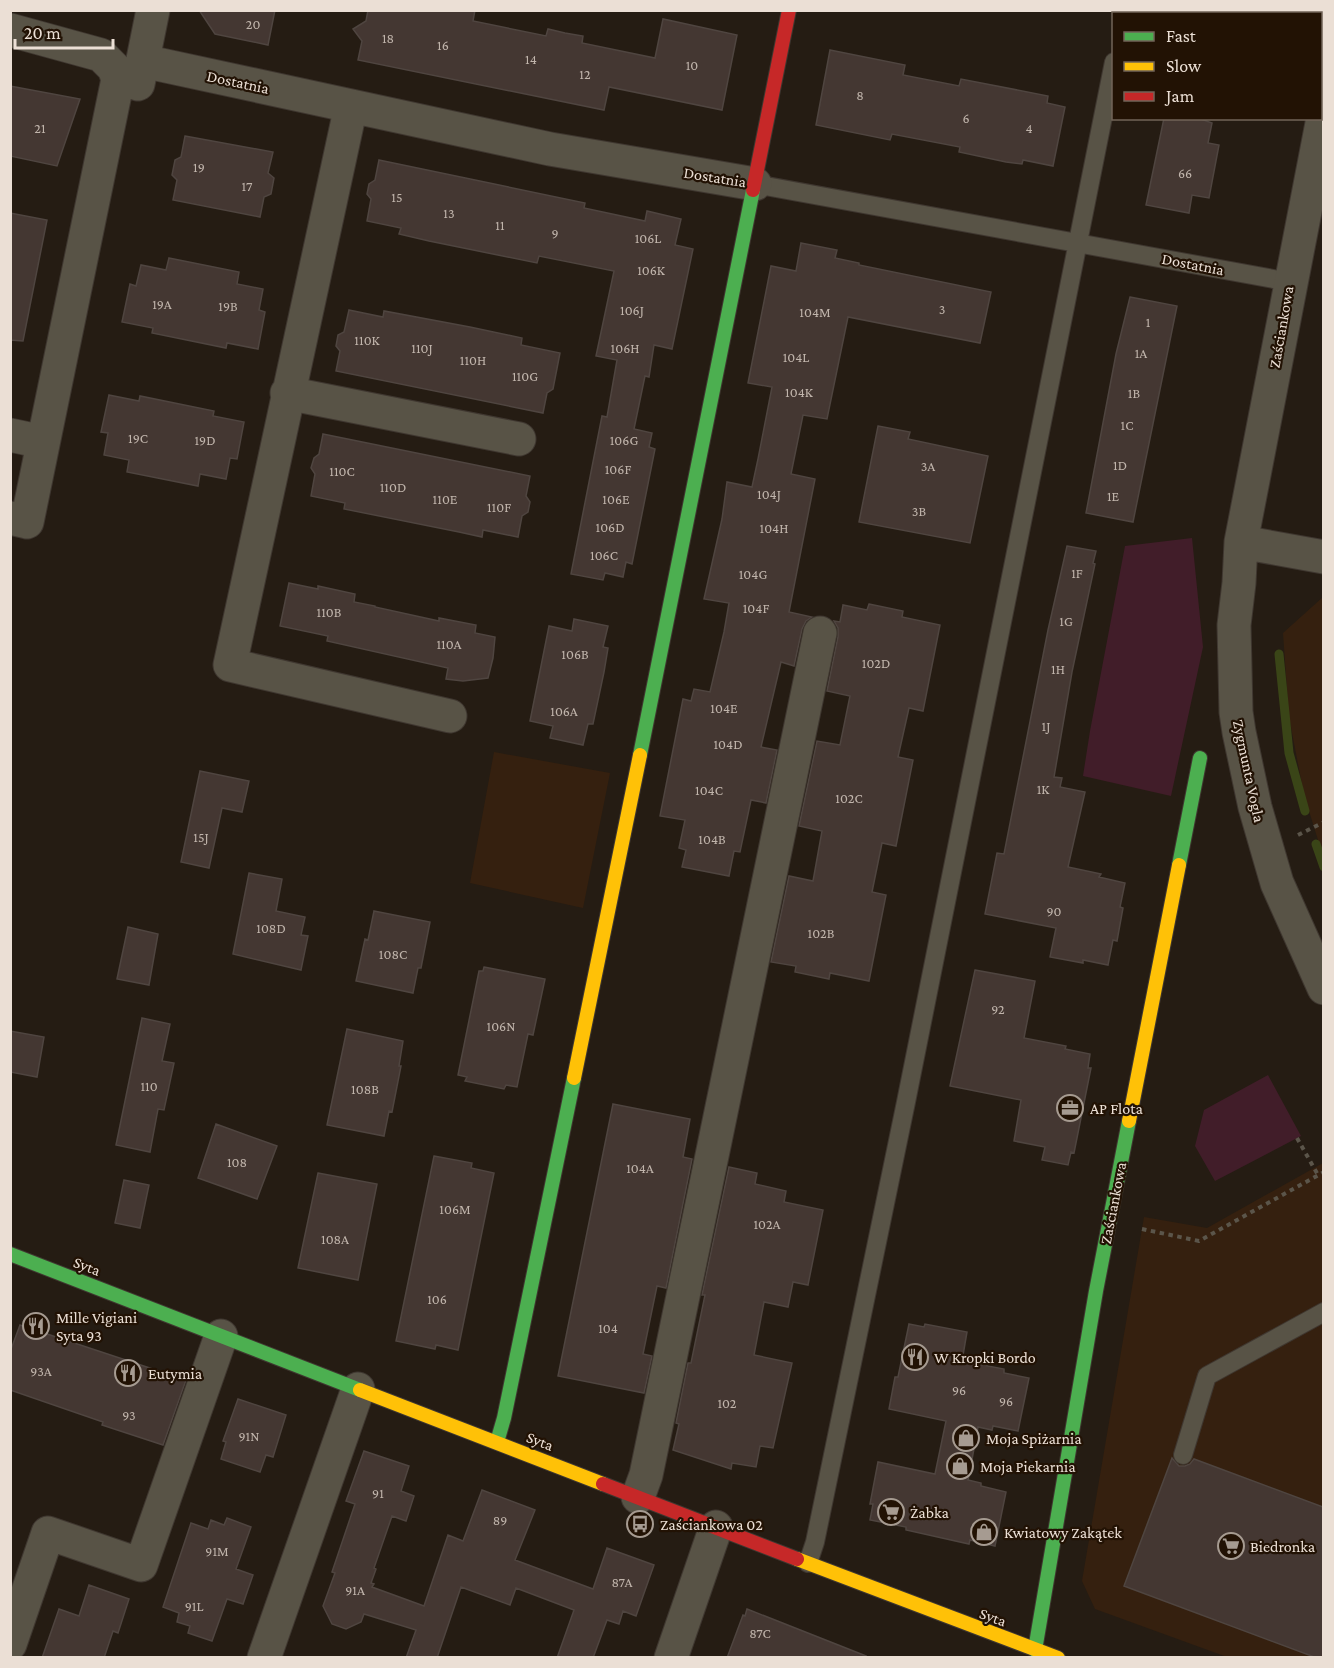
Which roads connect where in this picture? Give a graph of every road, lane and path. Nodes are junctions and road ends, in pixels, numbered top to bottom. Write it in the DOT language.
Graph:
graph roads {
  1 [pos="153,10"];
  2 [pos="789,10"];
  3 [pos="10,30"];
  4 [pos="142,62"];
  5 [pos="1112,68"];
  6 [pos="351,106"];
  7 [pos="1322,120"];
  8 [pos="755,184"];
  9 [pos="1077,242"];
  10 [pos="1290,282"];
  11 [pos="287,393"];
  12 [pos="10,435"];
  13 [pos="519,439"];
  14 [pos="43,442"];
  15 [pos="59,480"];
  16 [pos="10,518"];
  17 [pos="1241,542"];
  18 [pos="1323,557"];
  19 [pos="820,633"];
  20 [pos="450,716"];
  21 [pos="1200,758"];
  22 [pos="1323,822"];
  23 [pos="1294,835"];
  24 [pos="1323,988"];
  25 [pos="1297,1138"];
  26 [pos="1323,1172"];
  27 [pos="1318,1175"];
  28 [pos="1109,1222"];
  29 [pos="10,1254"];
  30 [pos="1323,1312"];
  31 [pos="221,1335"];
  32 [pos="358,1389"];
  33 [pos="496,1442"];
  34 [pos="1183,1455"];
  35 [pos="639,1497"];
  36 [pos="716,1527"];
  37 [pos="808,1563"];
  38 [pos="10,1644"];
  39 [pos="1035,1654"];
  40 [pos="264,1658"];
  41 [pos="671,1658"];
  42 [pos="1058,1658"];
  1 -- 4 [label="street"];
  2 -- 8 [label="street"];
  3 -- 14 [label="street"];
  4 -- 6 [label="street, Dostatnia"];
  4 -- 15 [label="street"];
  5 -- 9 [label="lane"];
  6 -- 8 [label="street, Dostatnia"];
  6 -- 11 [label="street"];
  7 -- 10 [label="street, Zaściankowa"];
  8 -- 9 [label="lane, Dostatnia"];
  8 -- 33 [label="street"];
  9 -- 10 [label="lane, Dostatnia"];
  9 -- 37 [label="lane"];
  10 -- 17 [label="street, Zaściankowa"];
  11 -- 13 [label="street"];
  11 -- 20 [label="street"];
  12 -- 14 [label="street"];
  14 -- 16 [label="street"];
  17 -- 18 [label="street"];
  17 -- 24 [label="street, Zygmunta Vogla"];
  19 -- 35 [label="street"];
  21 -- 28 [label="street, Zaściankowa"];
  22 -- 23 [label="path"];
  25 -- 27 [label="path"];
  26 -- 27 [label="path"];
  27 -- 28 [label="path"];
  28 -- 39 [label="street, Zaściankowa"];
  29 -- 31 [label="street, Syta"];
  30 -- 34 [label="lane"];
  31 -- 32 [label="street, Syta"];
  31 -- 38 [label="street"];
  32 -- 33 [label="street, Syta"];
  32 -- 40 [label="street"];
  33 -- 35 [label="street, Syta"];
  35 -- 36 [label="street, Syta"];
  36 -- 37 [label="street, Syta"];
  36 -- 41 [label="street"];
  37 -- 39 [label="street, Syta"];
  39 -- 42 [label="street, Syta"];
}
